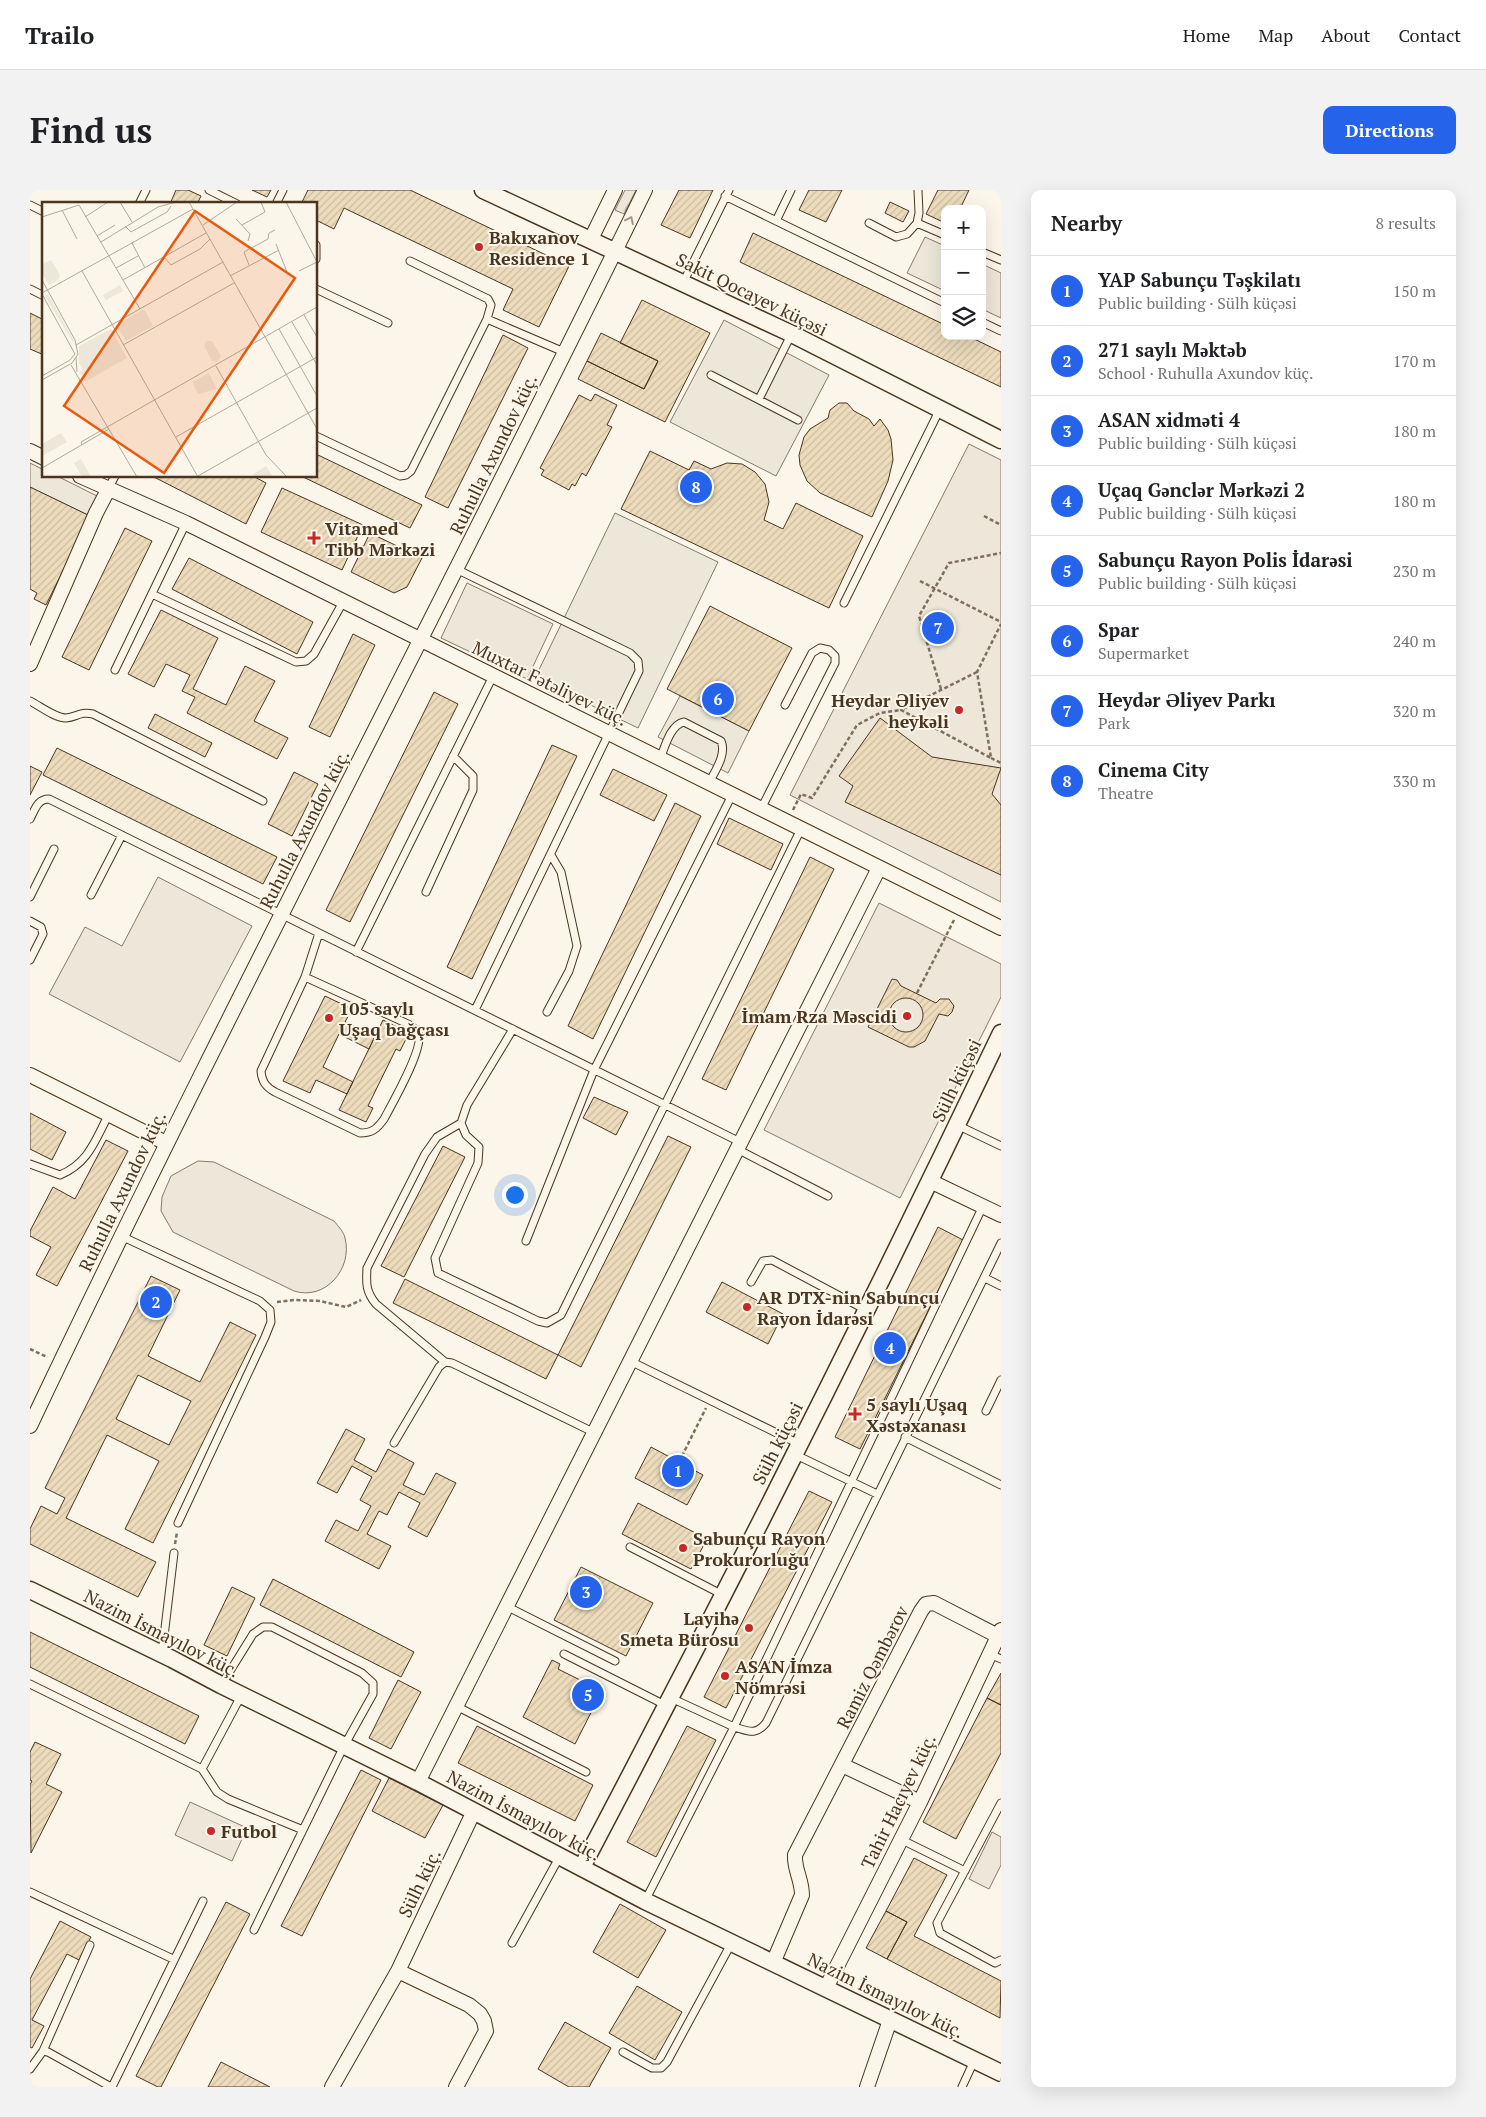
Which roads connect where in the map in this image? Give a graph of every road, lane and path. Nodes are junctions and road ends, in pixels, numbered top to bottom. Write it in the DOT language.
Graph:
graph roads {
  1 [pos="146,190"];
  2 [pos="209,190"];
  3 [pos="283,190"];
  4 [pos="483,190"];
  5 [pos="615,190"];
  6 [pos="645,190"];
  7 [pos="791,190"];
  8 [pos="918,190"];
  9 [pos="727,193"];
  10 [pos="140,202"];
  11 [pos="233,202"];
  12 [pos="277,202"];
  13 [pos="30,205"];
  14 [pos="42,211"];
  15 [pos="776,221"];
  16 [pos="869,223"];
  17 [pos="917,223"];
  18 [pos="941,233"];
  19 [pos="591,239"];
  20 [pos="615,251"];
  21 [pos="986,253"];
  22 [pos="1000,257"];
  23 [pos="410,261"];
  24 [pos="682,283"];
  25 [pos="30,289"];
  26 [pos="318,290"];
  27 [pos="42,295"];
  28 [pos="941,302"];
  29 [pos="488,319"];
  30 [pos="388,323"];
  31 [pos="986,324"];
  32 [pos="1001,331"];
  33 [pos="792,334"];
  34 [pos="564,352"];
  35 [pos="711,375"];
  36 [pos="758,399"];
  37 [pos="940,409"];
  38 [pos="798,420"];
  39 [pos="318,437"];
  40 [pos="1001,440"];
  41 [pos="84,478"];
  42 [pos="114,478"];
  43 [pos="108,490"];
  44 [pos="984,516"];
  45 [pos="186,523"];
  46 [pos="1001,525"];
  47 [pos="1001,553"];
  48 [pos="456,569"];
  49 [pos="920,581"];
  50 [pos="933,588"];
  51 [pos="152,594"];
  52 [pos="343,602"];
  53 [pos="844,603"];
  54 [pos="1001,623"];
  55 [pos="421,640"];
  56 [pos="30,664"];
  57 [pos="115,670"];
  58 [pos="977,672"];
  59 [pos="493,676"];
  60 [pos="942,690"];
  61 [pos="30,701"];
  62 [pos="785,705"];
  63 [pos="901,710"];
  64 [pos="609,734"];
  65 [pos="453,756"];
  66 [pos="991,758"];
  67 [pos="660,759"];
  68 [pos="1001,763"];
  69 [pos="709,783"];
  70 [pos="732,795"];
  71 [pos="263,801"];
  72 [pos="760,809"];
  73 [pos="792,812"];
  74 [pos="30,819"];
  75 [pos="801,829"];
  76 [pos="122,835"];
  77 [pos="54,849"];
  78 [pos="551,855"];
  79 [pos="879,868"];
  80 [pos="426,892"];
  81 [pos="91,895"];
  82 [pos="30,896"];
  83 [pos="960,908"];
  84 [pos="282,915"];
  85 [pos="30,921"];
  86 [pos="1001,928"];
  87 [pos="319,933"];
  88 [pos="356,952"];
  89 [pos="30,960"];
  90 [pos="305,977"];
  91 [pos="916,994"];
  92 [pos="475,1010"];
  93 [pos="546,1012"];
  94 [pos="513,1029"];
  95 [pos="1001,1033"];
  96 [pos="594,1070"];
  97 [pos="30,1075"];
  98 [pos="665,1105"];
  99 [pos="109,1114"];
  100 [pos="461,1124"];
  101 [pos="957,1125"];
  102 [pos="166,1143"];
  103 [pos="739,1146"];
  104 [pos="1001,1146"];
  105 [pos="30,1165"];
  106 [pos="930,1181"];
  107 [pos="828,1196"];
  108 [pos="983,1206"];
  109 [pos="1001,1215"];
  110 [pos="121,1236"];
  111 [pos="526,1241"];
  112 [pos="1001,1243"];
  113 [pos="985,1278"];
  114 [pos="751,1282"];
  115 [pos="1001,1286"];
  116 [pos="369,1295"];
  117 [pos="270,1310"];
  118 [pos="867,1310"];
  119 [pos="30,1349"];
  120 [pos="629,1360"];
  121 [pos="445,1362"];
  122 [pos="59,1364"];
  123 [pos="1001,1380"];
  124 [pos="710,1400"];
  125 [pos="986,1411"];
  126 [pos="30,1426"];
  127 [pos="593,1432"];
  128 [pos="905,1437"];
  129 [pos="394,1443"];
  130 [pos="796,1449"];
  131 [pos="679,1462"];
  132 [pos="851,1482"];
  133 [pos="1001,1485"];
  134 [pos="877,1494"];
  135 [pos="178,1523"];
  136 [pos="630,1547"];
  137 [pos="174,1553"];
  138 [pos="30,1590"];
  139 [pos="722,1595"];
  140 [pos="506,1606"];
  141 [pos="999,1633"];
  142 [pos="162,1654"];
  143 [pos="564,1654"];
  144 [pos="995,1657"];
  145 [pos="615,1661"];
  146 [pos="30,1684"];
  147 [pos="221,1686"];
  148 [pos="241,1696"];
  149 [pos="669,1702"];
  150 [pos="456,1706"];
  151 [pos="734,1727"];
  152 [pos="344,1746"];
  153 [pos="842,1764"];
  154 [pos="202,1769"];
  155 [pos="586,1772"];
  156 [pos="418,1782"];
  157 [pos="920,1802"];
  158 [pos="1001,1803"];
  159 [pos="474,1811"];
  160 [pos="303,1830"];
  161 [pos="900,1839"];
  162 [pos="560,1856"];
  163 [pos="582,1867"];
  164 [pos="965,1871"];
  165 [pos="30,1892"];
  166 [pos="202,1901"];
  167 [pos="645,1901"];
  168 [pos="254,1930"];
  169 [pos="512,1943"];
  170 [pos="732,1943"];
  171 [pos="90,1945"];
  172 [pos="173,1958"];
  173 [pos="1001,1960"];
  174 [pos="773,1963"];
  175 [pos="398,1970"];
  176 [pos="826,1988"];
  177 [pos="890,2020"];
  178 [pos="43,2051"];
  179 [pos="623,2052"];
  180 [pos="974,2060"];
  181 [pos="30,2068"];
  182 [pos="1001,2073"];
  183 [pos="111,2087"];
  184 [pos="332,2087"];
  185 [pos="456,2087"];
  186 [pos="867,2087"];
  187 [pos="962,2087"];
  1 -- 10 [label="lane"];
  2 -- 11 [label="lane"];
  3 -- 12 [label="lane"];
  4 -- 19 [label="street, Sakit Qocayev küçəsi"];
  5 -- 19 [label="street"];
  20 -- 6 [label="street, Ruhulla Axundov küç., one-way"];
  7 -- 15 [label="lane"];
  8 -- 17 [label="lane"];
  9 -- 15 [label="lane"];
  9 -- 24 [label="lane"];
  13 -- 14 [label="lane"];
  15 -- 28 [label="lane"];
  16 -- 17 [label="lane"];
  17 -- 18 [label="lane"];
  19 -- 20 [label="street, Sakit Qocayev küçəsi"];
  20 -- 24 [label="street, Sakit Qocayev küçəsi"];
  20 -- 34 [label="street, Ruhulla Axundov küç."];
  21 -- 22 [label="lane"];
  23 -- 29 [label="lane"];
  24 -- 33 [label="street, Sakit Qocayev küçəsi"];
  25 -- 27 [label="lane"];
  26 -- 30 [label="lane"];
  29 -- 34 [label="lane"];
  29 -- 39 [label="lane"];
  31 -- 32 [label="lane"];
  33 -- 36 [label="lane"];
  33 -- 37 [label="street, Sakit Qocayev küçəsi"];
  34 -- 48 [label="street, Ruhulla Axundov küç."];
  35 -- 36 [label="lane"];
  36 -- 38 [label="lane"];
  37 -- 40 [label="street, Sakit Qocayev küçəsi"];
  37 -- 53 [label="lane"];
  41 -- 43 [label="street, Muxtar Fətəliyev küç."];
  42 -- 43 [label="lane"];
  43 -- 45 [label="street, Muxtar Fətəliyev küç."];
  43 -- 56 [label="street"];
  44 -- 46 [label="path"];
  45 -- 51 [label="lane"];
  45 -- 52 [label="street, Muxtar Fətəliyev küç."];
  47 -- 50 [label="path"];
  48 -- 55 [label="street, Ruhulla Axundov küç."];
  48 -- 64 [label="lane"];
  49 -- 50 [label="path"];
  50 -- 54 [label="path"];
  50 -- 60 [label="path"];
  51 -- 52 [label="lane"];
  51 -- 57 [label="lane"];
  52 -- 55 [label="street, Muxtar Fətəliyev küç."];
  54 -- 58 [label="path"];
  55 -- 59 [label="street, Muxtar Fətəliyev küç."];
  55 -- 84 [label="street, Ruhulla Axundov küç."];
  58 -- 60 [label="path"];
  58 -- 66 [label="path"];
  59 -- 64 [label="street, Muxtar Fətəliyev küç."];
  59 -- 65 [label="lane"];
  60 -- 63 [label="path"];
  61 -- 71 [label="lane"];
  62 -- 72 [label="lane"];
  63 -- 66 [label="path"];
  63 -- 73 [label="path"];
  64 -- 67 [label="street, Muxtar Fətəliyev küç."];
  64 -- 78 [label="lane"];
  65 -- 80 [label="lane"];
  65 -- 88 [label="lane"];
  66 -- 68 [label="path"];
  67 -- 69 [label="street, Muxtar Fətəliyev küç."];
  67 -- 69 [label="lane"];
  69 -- 70 [label="street, Muxtar Fətəliyev küç."];
  70 -- 72 [label="street, Muxtar Fətəliyev küç."];
  70 -- 96 [label="lane"];
  72 -- 75 [label="street, Muxtar Fətəliyev küç."];
  74 -- 76 [label="lane"];
  75 -- 79 [label="street, Muxtar Fətəliyev küç."];
  75 -- 98 [label="lane"];
  76 -- 81 [label="lane"];
  76 -- 84 [label="lane"];
  77 -- 82 [label="lane"];
  78 -- 92 [label="lane"];
  78 -- 93 [label="lane"];
  79 -- 83 [label="street, Muxtar Fətəliyev küç."];
  79 -- 103 [label="street"];
  83 -- 86 [label="street, Muxtar Fətəliyev küç."];
  83 -- 91 [label="path"];
  84 -- 87 [label="lane"];
  84 -- 102 [label="street, Ruhulla Axundov küç."];
  85 -- 89 [label="lane"];
  87 -- 88 [label="lane"];
  87 -- 90 [label="lane"];
  88 -- 92 [label="lane"];
  90 -- 90 [label="lane"];
  92 -- 94 [label="lane"];
  94 -- 96 [label="lane"];
  94 -- 100 [label="lane"];
  95 -- 101 [label="street, Sülh küçəsi"];
  96 -- 98 [label="lane"];
  96 -- 111 [label="lane"];
  97 -- 99 [label="street"];
  98 -- 100 [label="lane"];
  98 -- 103 [label="lane"];
  99 -- 102 [label="street"];
  99 -- 105 [label="lane"];
  100 -- 116 [label="lane"];
  101 -- 104 [label="lane"];
  101 -- 106 [label="street, Sülh küçəsi"];
  102 -- 110 [label="street, Ruhulla Axundov küç."];
  103 -- 107 [label="lane"];
  103 -- 120 [label="street"];
  106 -- 108 [label="street"];
  106 -- 118 [label="street, Sülh küçəsi"];
  108 -- 109 [label="street"];
  108 -- 132 [label="lane"];
  110 -- 117 [label="lane"];
  110 -- 122 [label="street, Ruhulla Axundov küç."];
  112 -- 113 [label="lane"];
  113 -- 115 [label="lane"];
  113 -- 128 [label="lane"];
  114 -- 118 [label="lane"];
  116 -- 117 [label="path"];
  116 -- 121 [label="lane"];
  117 -- 135 [label="lane"];
  118 -- 130 [label="street, Sülh küçəsi"];
  119 -- 122 [label="path"];
  120 -- 124 [label="lane"];
  120 -- 127 [label="street"];
  121 -- 127 [label="lane"];
  121 -- 129 [label="lane"];
  122 -- 126 [label="street, Ruhulla Axundov küç."];
  123 -- 125 [label="lane"];
  124 -- 130 [label="lane"];
  124 -- 131 [label="path"];
  127 -- 140 [label="street"];
  128 -- 133 [label="lane"];
  128 -- 134 [label="lane"];
  130 -- 132 [label="lane"];
  130 -- 139 [label="street, Sülh küçəsi"];
  132 -- 134 [label="lane"];
  132 -- 151 [label="lane"];
  134 -- 151 [label="lane"];
  135 -- 137 [label="path"];
  136 -- 139 [label="lane"];
  137 -- 142 [label="lane"];
  138 -- 142 [label="street, Nazim İsmayılov küç."];
  139 -- 149 [label="street, Sülh küçəsi"];
  140 -- 145 [label="lane"];
  140 -- 150 [label="street"];
  141 -- 144 [label="street, Tahir Hacıyev küç."];
  141 -- 153 [label="street, Ramiz Qəmbərov"];
  142 -- 147 [label="street, Nazim İsmayılov küç."];
  143 -- 149 [label="lane"];
  144 -- 157 [label="street, Tahir Hacıyev küç."];
  146 -- 154 [label="lane"];
  147 -- 148 [label="street, Nazim İsmayılov küç."];
  147 -- 152 [label="lane"];
  148 -- 152 [label="street, Nazim İsmayılov küç."];
  148 -- 154 [label="lane"];
  149 -- 151 [label="lane"];
  149 -- 163 [label="street, Sülh küçəsi"];
  150 -- 155 [label="lane"];
  150 -- 156 [label="street"];
  151 -- 167 [label="lane"];
  152 -- 156 [label="street, Nazim İsmayılov küç."];
  152 -- 160 [label="lane"];
  153 -- 157 [label="street"];
  153 -- 174 [label="street, Ramiz Qəmbərov"];
  154 -- 160 [label="lane"];
  156 -- 159 [label="street, Nazim İsmayılov küç."];
  157 -- 161 [label="street, Tahir Hacıyev küç."];
  158 -- 164 [label="lane"];
  159 -- 162 [label="street, Nazim İsmayılov küç."];
  159 -- 175 [label="street, Sülh küç."];
  160 -- 168 [label="lane"];
  161 -- 164 [label="lane"];
  161 -- 176 [label="street, Tahir Hacıyev küç."];
  162 -- 163 [label="street, Nazim İsmayılov küç."];
  162 -- 169 [label="lane"];
  163 -- 167 [label="street, Nazim İsmayılov küç."];
  164 -- 173 [label="lane"];
  165 -- 172 [label="lane"];
  166 -- 172 [label="lane"];
  167 -- 170 [label="street, Nazim İsmayılov küç."];
  170 -- 174 [label="street, Nazim İsmayılov küç."];
  170 -- 179 [label="lane"];
  171 -- 178 [label="lane"];
  172 -- 183 [label="lane"];
  174 -- 176 [label="street, Nazim İsmayılov küç."];
  175 -- 184 [label="street, Sülh küç."];
  175 -- 185 [label="street"];
  176 -- 177 [label="street, Nazim İsmayılov küç."];
  177 -- 180 [label="street, Nazim İsmayılov küç."];
  177 -- 186 [label="street"];
  178 -- 181 [label="lane"];
  178 -- 183 [label="lane"];
  180 -- 182 [label="street, Nazim İsmayılov küç."];
  180 -- 187 [label="lane"];
}
